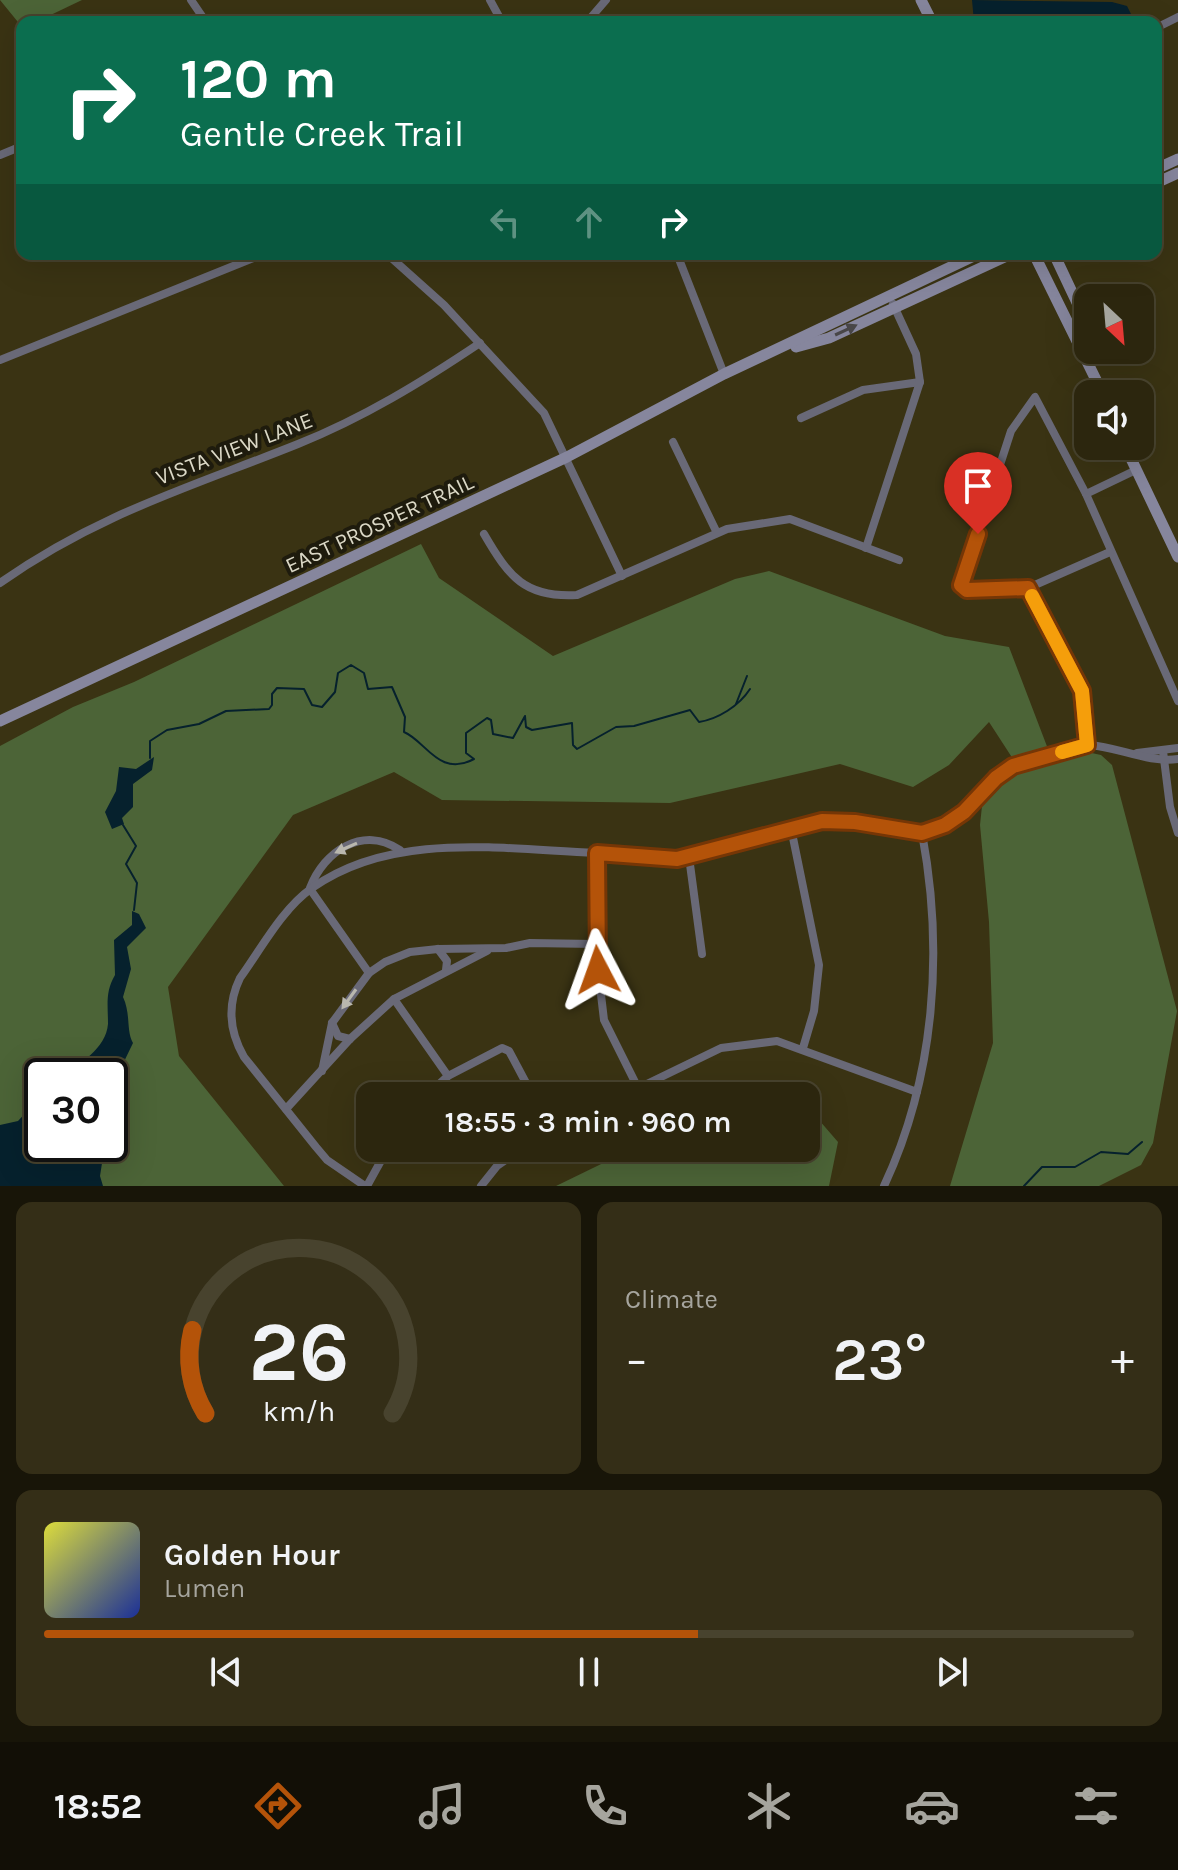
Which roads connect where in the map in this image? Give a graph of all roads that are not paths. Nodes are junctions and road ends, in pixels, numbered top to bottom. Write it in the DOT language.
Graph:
graph roads {
  1 [pos="606,0"];
  2 [pos="592,16"];
  3 [pos="248,260"];
  4 [pos="394,260"];
  5 [pos="679,260"];
  6 [pos="965,260"];
  7 [pos="998,260"];
  8 [pos="1037,260"];
  9 [pos="1057,260"];
  10 [pos="890,296"];
  11 [pos="1074,296"];
  12 [pos="895,308"];
  13 [pos="1074,332"];
  14 [pos="480,343"];
  15 [pos="772,353"];
  16 [pos="0,360"];
  17 [pos="724,374"];
  18 [pos="920,382"];
  19 [pos="801,418"];
  20 [pos="673,442"];
  21 [pos="567,457"];
  22 [pos="1131,460"];
  23 [pos="1136,470"];
  24 [pos="1086,494"];
  25 [pos="717,533"];
  26 [pos="484,534"];
  27 [pos="866,548"];
  28 [pos="1110,552"];
  29 [pos="1178,557"];
  30 [pos="899,560"];
  31 [pos="622,576"];
  32 [pos="0,583"];
  33 [pos="1028,588"];
  34 [pos="1178,701"];
  35 [pos="0,721"];
  36 [pos="1087,745"];
  37 [pos="1178,748"];
  38 [pos="1163,751"];
  39 [pos="1128,754"];
  40 [pos="1178,759"];
  41 [pos="1162,761"];
  42 [pos="1177,827"];
  43 [pos="791,828"];
  44 [pos="922,833"];
  45 [pos="400,850"];
  46 [pos="597,853"];
  47 [pos="689,857"];
  48 [pos="310,889"];
  49 [pos="595,944"];
  50 [pos="493,948"];
  51 [pos="438,949"];
  52 [pos="702,954"];
  53 [pos="446,970"];
  54 [pos="369,973"];
  55 [pos="394,999"];
  56 [pos="332,1023"];
  57 [pos="350,1039"];
  58 [pos="803,1048"];
  59 [pos="322,1071"];
  60 [pos="448,1076"];
  61 [pos="441,1082"];
  62 [pos="526,1082"];
  63 [pos="635,1082"];
  64 [pos="650,1082"];
  65 [pos="917,1092"];
  66 [pos="286,1109"];
  67 [pos="380,1162"];
  68 [pos="503,1162"];
  69 [pos="366,1186"];
  70 [pos="481,1186"];
  71 [pos="884,1186"];
  1 -- 2 [label="street"];
  3 -- 16 [label="street"];
  4 -- 14 [label="street"];
  5 -- 17 [label="street"];
  6 -- 10 [label="main road, EAST PROSPER TRAIL"];
  7 -- 12 [label="main road, EAST PROSPER TRAIL"];
  8 -- 13 [label="main road"];
  9 -- 11 [label="main road"];
  10 -- 12 [label="street"];
  10 -- 15 [label="main road, EAST PROSPER TRAIL"];
  15 -- 12 [label="main road, EAST PROSPER TRAIL, one-way"];
  12 -- 18 [label="street"];
  14 -- 21 [label="street"];
  14 -- 32 [label="street, VISTA VIEW LANE"];
  15 -- 17 [label="main road, EAST PROSPER TRAIL"];
  17 -- 21 [label="main road, EAST PROSPER TRAIL"];
  18 -- 19 [label="street"];
  18 -- 27 [label="street"];
  20 -- 25 [label="street"];
  21 -- 31 [label="street"];
  21 -- 35 [label="main road, EAST PROSPER TRAIL"];
  22 -- 23 [label="main road"];
  23 -- 24 [label="street"];
  23 -- 29 [label="main road"];
  24 -- 28 [label="street"];
  24 -- 33 [label="street"];
  25 -- 27 [label="street"];
  25 -- 31 [label="street"];
  26 -- 31 [label="street"];
  27 -- 30 [label="street"];
  28 -- 33 [label="street"];
  28 -- 34 [label="street"];
  33 -- 36 [label="street"];
  36 -- 39 [label="street"];
  36 -- 44 [label="street"];
  37 -- 38 [label="street"];
  38 -- 39 [label="street"];
  38 -- 41 [label="street"];
  39 -- 41 [label="street"];
  40 -- 41 [label="street"];
  41 -- 42 [label="street"];
  43 -- 44 [label="street"];
  43 -- 47 [label="street"];
  43 -- 58 [label="street"];
  44 -- 65 [label="street"];
  45 -- 46 [label="street"];
  45 -- 48 [label="street"];
  45 -- 48 [label="street, one-way"];
  46 -- 47 [label="street"];
  46 -- 49 [label="street"];
  47 -- 52 [label="street"];
  48 -- 54 [label="street"];
  48 -- 66 [label="street"];
  49 -- 50 [label="street"];
  49 -- 63 [label="street"];
  50 -- 51 [label="street"];
  50 -- 53 [label="street"];
  51 -- 53 [label="street"];
  51 -- 54 [label="street"];
  53 -- 55 [label="street"];
  54 -- 56 [label="street, one-way"];
  55 -- 57 [label="street"];
  55 -- 60 [label="street"];
  56 -- 57 [label="street"];
  56 -- 59 [label="street"];
  57 -- 59 [label="street"];
  58 -- 64 [label="street"];
  58 -- 65 [label="street"];
  59 -- 66 [label="street"];
  60 -- 61 [label="street"];
  60 -- 62 [label="street"];
  65 -- 71 [label="street"];
  66 -- 69 [label="street"];
  67 -- 69 [label="street"];
  68 -- 70 [label="street"];
}
